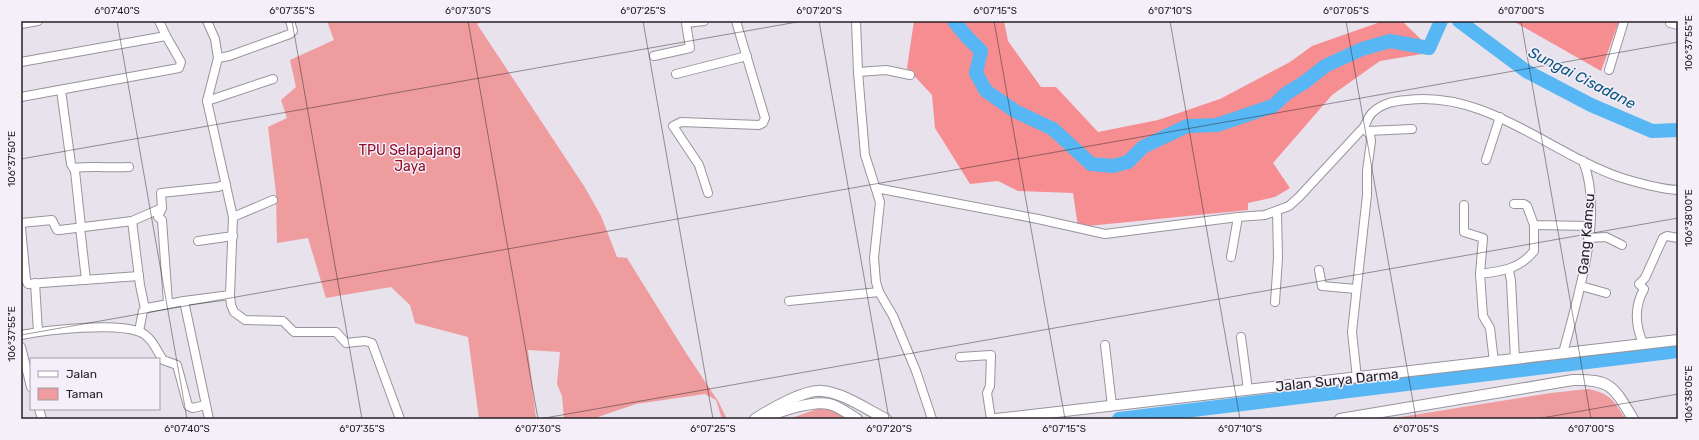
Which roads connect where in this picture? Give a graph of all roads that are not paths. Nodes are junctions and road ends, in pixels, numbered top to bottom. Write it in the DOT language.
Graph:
graph roads {
  1 [pos="38,21"];
  2 [pos="159,21"];
  3 [pos="207,21"];
  4 [pos="290,21"];
  5 [pos="704,21"];
  6 [pos="736,21"];
  7 [pos="856,21"];
  8 [pos="1624,21"];
  9 [pos="1668,22"];
  10 [pos="21,24"];
  11 [pos="1678,25"];
  12 [pos="166,36"];
  13 [pos="654,56"];
  14 [pos="747,56"];
  15 [pos="218,58"];
  16 [pos="21,62"];
  17 [pos="1609,70"];
  18 [pos="858,72"];
  19 [pos="676,74"];
  20 [pos="910,75"];
  21 [pos="273,79"];
  22 [pos="61,90"];
  23 [pos="21,97"];
  24 [pos="207,101"];
  25 [pos="1500,117"];
  26 [pos="1366,129"];
  27 [pos="1412,129"];
  28 [pos="1486,160"];
  29 [pos="1583,161"];
  30 [pos="129,167"];
  31 [pos="74,168"];
  32 [pos="226,184"];
  33 [pos="876,188"];
  34 [pos="1678,190"];
  35 [pos="708,193"];
  36 [pos="273,200"];
  37 [pos="1514,204"];
  38 [pos="1464,205"];
  39 [pos="162,208"];
  40 [pos="1277,212"];
  41 [pos="233,216"];
  42 [pos="1238,217"];
  43 [pos="132,221"];
  44 [pos="21,223"];
  45 [pos="1534,225"];
  46 [pos="1590,226"];
  47 [pos="81,227"];
  48 [pos="21,228"];
  49 [pos="233,236"];
  50 [pos="1588,238"];
  51 [pos="1678,238"];
  52 [pos="198,241"];
  53 [pos="22,243"];
  54 [pos="1622,245"];
  55 [pos="1231,257"];
  56 [pos="1319,270"];
  57 [pos="1509,270"];
  58 [pos="1480,274"];
  59 [pos="139,276"];
  60 [pos="86,280"];
  61 [pos="35,283"];
  62 [pos="1581,286"];
  63 [pos="1356,289"];
  64 [pos="879,292"];
  65 [pos="1606,293"];
  66 [pos="230,295"];
  67 [pos="184,301"];
  68 [pos="789,301"];
  69 [pos="1275,302"];
  70 [pos="168,303"];
  71 [pos="145,309"];
  72 [pos="139,331"];
  73 [pos="38,332"];
  74 [pos="21,335"];
  75 [pos="1241,337"];
  76 [pos="1678,340"];
  77 [pos="1643,343"];
  78 [pos="1105,345"];
  79 [pos="21,347"];
  80 [pos="1563,353"];
  81 [pos="960,357"];
  82 [pos="1516,359"];
  83 [pos="1494,362"];
  84 [pos="1357,378"];
  85 [pos="30,383"];
  86 [pos="1248,390"];
  87 [pos="205,406"];
  88 [pos="1112,406"];
  89 [pos="209,419"];
  90 [pos="400,419"];
  91 [pos="755,419"];
  92 [pos="766,419"];
  93 [pos="857,419"];
  94 [pos="886,419"];
  95 [pos="932,419"];
  96 [pos="992,419"];
  97 [pos="996,419"];
  98 [pos="1340,419"];
  99 [pos="1633,419"];
  1 -- 10 [label="street"];
  2 -- 12 [label="street"];
  3 -- 15 [label="street"];
  4 -- 15 [label="street"];
  5 -- 13 [label="street"];
  6 -- 14 [label="street"];
  7 -- 18 [label="street"];
  8 -- 17 [label="street"];
  9 -- 11 [label="street"];
  12 -- 16 [label="street"];
  12 -- 22 [label="street"];
  14 -- 19 [label="street"];
  14 -- 35 [label="street"];
  15 -- 24 [label="street"];
  18 -- 20 [label="street"];
  18 -- 33 [label="street"];
  21 -- 24 [label="street"];
  22 -- 23 [label="street"];
  22 -- 31 [label="street"];
  24 -- 32 [label="street"];
  25 -- 26 [label="street"];
  25 -- 28 [label="street"];
  25 -- 29 [label="street"];
  26 -- 27 [label="street"];
  26 -- 40 [label="street"];
  26 -- 63 [label="street"];
  29 -- 34 [label="street"];
  29 -- 46 [label="street, Gang Kamsu"];
  30 -- 31 [label="street"];
  31 -- 47 [label="street"];
  32 -- 39 [label="street"];
  32 -- 41 [label="street"];
  33 -- 42 [label="street"];
  33 -- 64 [label="street"];
  36 -- 41 [label="street"];
  37 -- 45 [label="street"];
  38 -- 58 [label="street"];
  39 -- 43 [label="street"];
  39 -- 70 [label="street"];
  40 -- 42 [label="street"];
  40 -- 69 [label="street"];
  41 -- 49 [label="street"];
  42 -- 55 [label="street"];
  43 -- 47 [label="street"];
  43 -- 59 [label="street"];
  44 -- 47 [label="street"];
  45 -- 46 [label="street"];
  45 -- 57 [label="street"];
  46 -- 50 [label="street, Gang Kamsu"];
  47 -- 60 [label="street"];
  48 -- 53 [label="street"];
  49 -- 52 [label="street"];
  49 -- 66 [label="street"];
  50 -- 54 [label="street"];
  50 -- 62 [label="street, Gang Kamsu"];
  51 -- 77 [label="street"];
  53 -- 61 [label="street"];
  56 -- 63 [label="street"];
  57 -- 58 [label="street"];
  57 -- 82 [label="street"];
  58 -- 83 [label="street"];
  59 -- 60 [label="street"];
  59 -- 71 [label="street"];
  60 -- 61 [label="street"];
  61 -- 73 [label="street"];
  62 -- 65 [label="street"];
  62 -- 80 [label="street, Gang Kamsu"];
  63 -- 84 [label="street"];
  64 -- 68 [label="street"];
  64 -- 95 [label="street"];
  66 -- 67 [label="street"];
  66 -- 90 [label="street"];
  67 -- 70 [label="street"];
  67 -- 87 [label="street"];
  70 -- 71 [label="street"];
  71 -- 72 [label="street"];
  72 -- 73 [label="street"];
  72 -- 87 [label="street"];
  73 -- 74 [label="street"];
  75 -- 86 [label="street"];
  76 -- 77 [label="main road, Jalan Surya Darma"];
  77 -- 80 [label="main road, Jalan Surya Darma"];
  78 -- 88 [label="street"];
  79 -- 85 [label="street"];
  80 -- 82 [label="main road, Jalan Surya Darma"];
  81 -- 96 [label="street"];
  82 -- 83 [label="main road, Jalan Surya Darma"];
  83 -- 84 [label="main road, Jalan Surya Darma"];
  84 -- 86 [label="main road, Jalan Surya Darma"];
  86 -- 88 [label="main road, Jalan Surya Darma"];
  87 -- 89 [label="street"];
  88 -- 97 [label="main road, Jalan Surya Darma"];
  91 -- 94 [label="main road"];
  92 -- 93 [label="main road"];
  98 -- 99 [label="main road"];
}
